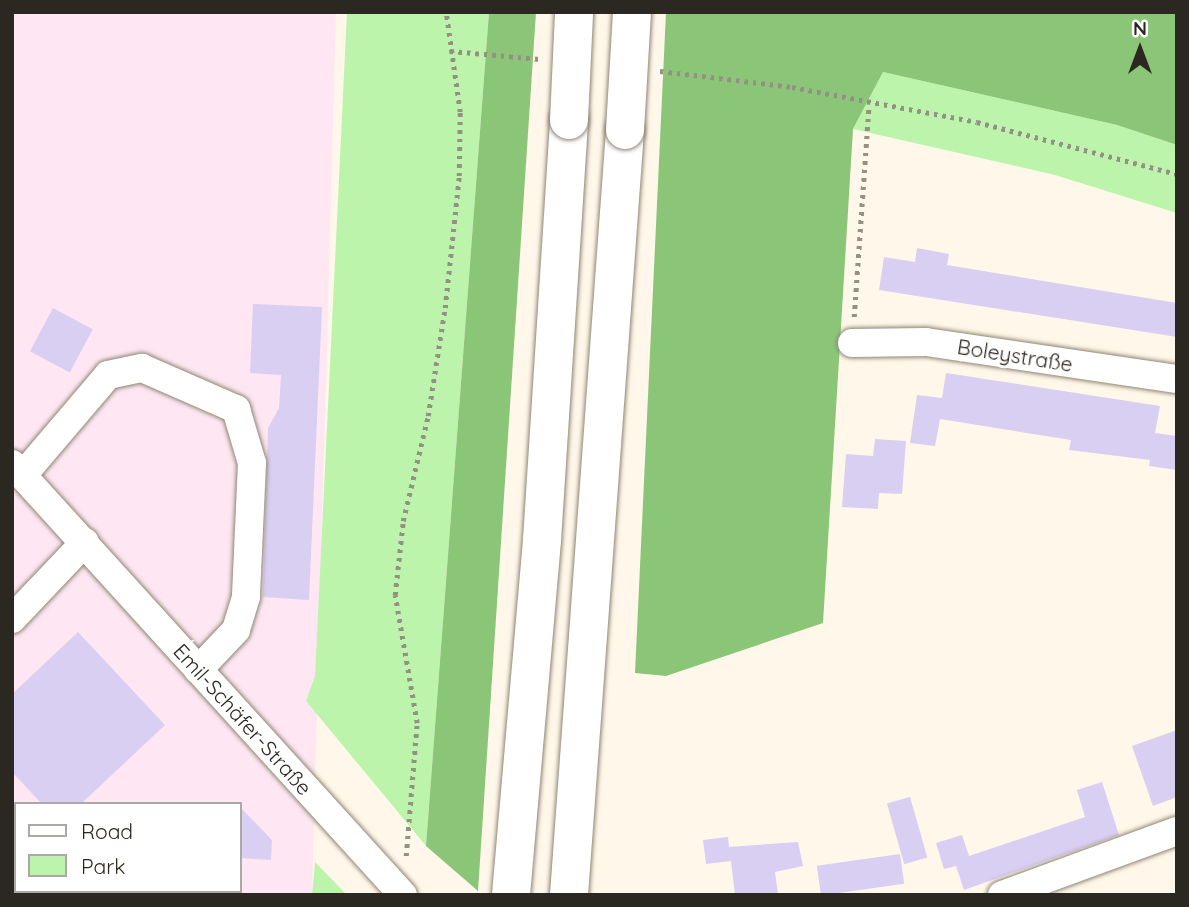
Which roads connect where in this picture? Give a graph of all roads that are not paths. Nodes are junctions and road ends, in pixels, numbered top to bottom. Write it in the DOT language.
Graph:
graph roads {
  1 [pos="574,12"];
  2 [pos="632,12"];
  3 [pos="852,343"];
  4 [pos="1177,379"];
  5 [pos="18,470"];
  6 [pos="85,542"];
  7 [pos="12,619"];
  8 [pos="198,670"];
  9 [pos="1177,831"];
  10 [pos="403,895"];
  11 [pos="511,895"];
  12 [pos="569,895"];
  13 [pos="1002,895"];
  1 -- 11 [label="highway, bridge"];
  2 -- 12 [label="highway, bridge"];
  3 -- 4 [label="street, Boleystraße"];
  5 -- 6 [label="street, Emil-Schäfer-Straße"];
  5 -- 8 [label="street"];
  6 -- 7 [label="street"];
  6 -- 8 [label="street, Emil-Schäfer-Straße"];
  8 -- 10 [label="street, Emil-Schäfer-Straße"];
  9 -- 13 [label="street"];
}
